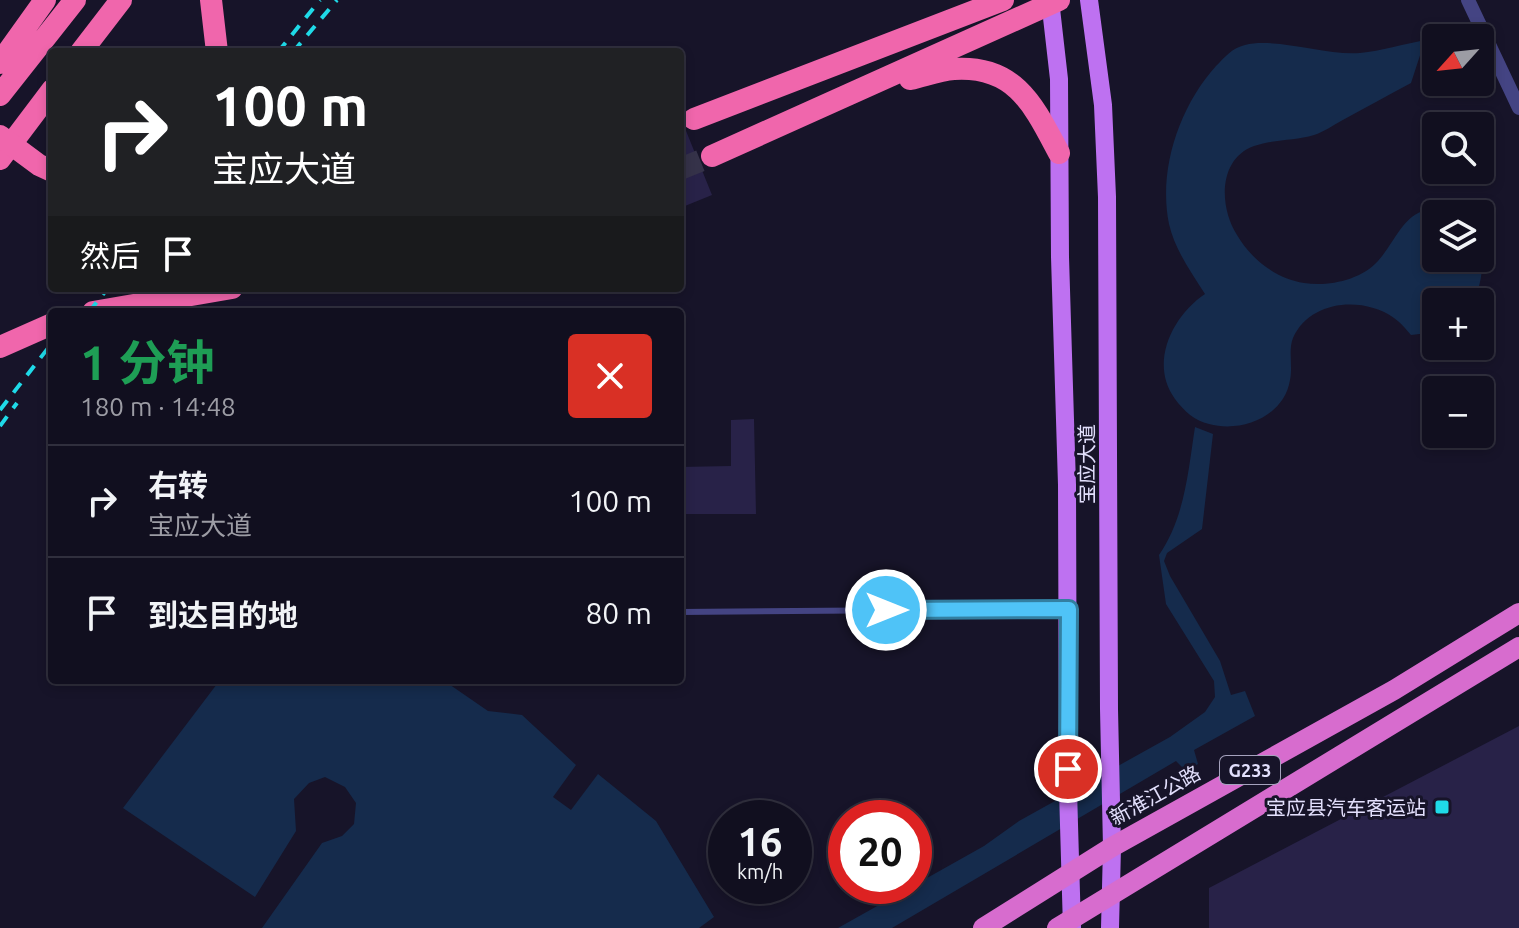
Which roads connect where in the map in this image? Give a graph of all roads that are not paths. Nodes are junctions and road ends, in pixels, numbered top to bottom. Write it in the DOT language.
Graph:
graph roads {
  1 [pos="45,0"];
  2 [pos="75,0"];
  3 [pos="121,0"];
  4 [pos="211,0"];
  5 [pos="1003,0"];
  6 [pos="1089,0"];
  7 [pos="1468,0"];
  8 [pos="1053,2"];
  9 [pos="969,8"];
  10 [pos="84,48"];
  11 [pos="217,48"];
  12 [pos="0,63"];
  13 [pos="866,88"];
  14 [pos="0,95"];
  15 [pos="48,95"];
  16 [pos="1519,108"];
  17 [pos="694,119"];
  18 [pos="0,136"];
  19 [pos="0,151"];
  20 [pos="1059,153"];
  21 [pos="712,156"];
  22 [pos="0,159"];
  23 [pos="48,169"];
  24 [pos="48,183"];
  25 [pos="209,292"];
  26 [pos="116,308"];
  27 [pos="48,326"];
  28 [pos="0,347"];
  29 [pos="1069,609"];
  30 [pos="684,612"];
  31 [pos="1519,613"];
  32 [pos="1519,647"];
  33 [pos="1112,847"];
  34 [pos="1072,874"];
  35 [pos="1110,894"];
  36 [pos="1067,925"];
  37 [pos="983,928"];
  38 [pos="1110,928"];
  1 -- 12 [label="highway"];
  2 -- 14 [label="highway"];
  3 -- 10 [label="highway"];
  4 -- 11 [label="highway"];
  5 -- 9 [label="highway"];
  6 -- 33 [label="main road, 宝应大道"];
  7 -- 16 [label="street"];
  8 -- 13 [label="highway"];
  8 -- 20 [label="main road, 宝应大道"];
  9 -- 17 [label="highway"];
  13 -- 20 [label="highway"];
  13 -- 21 [label="highway"];
  15 -- 22 [label="highway"];
  18 -- 23 [label="highway, bridge"];
  19 -- 24 [label="highway"];
  20 -- 29 [label="main road, 宝应大道"];
  25 -- 26 [label="highway"];
  27 -- 28 [label="highway"];
  29 -- 30 [label="lane"];
  29 -- 34 [label="main road, 宝应大道"];
  31 -- 33 [label="highway, 新淮江公路 / G233"];
  32 -- 35 [label="highway, G233"];
  33 -- 34 [label="highway, 新淮江公路 / G233"];
  33 -- 35 [label="main road, 宝应大道"];
  34 -- 36 [label="main road, 宝应大道"];
  34 -- 37 [label="highway, 新淮江公路 / G233"];
  35 -- 36 [label="highway, G233"];
  35 -- 38 [label="main road, 宝应大道"];
}
